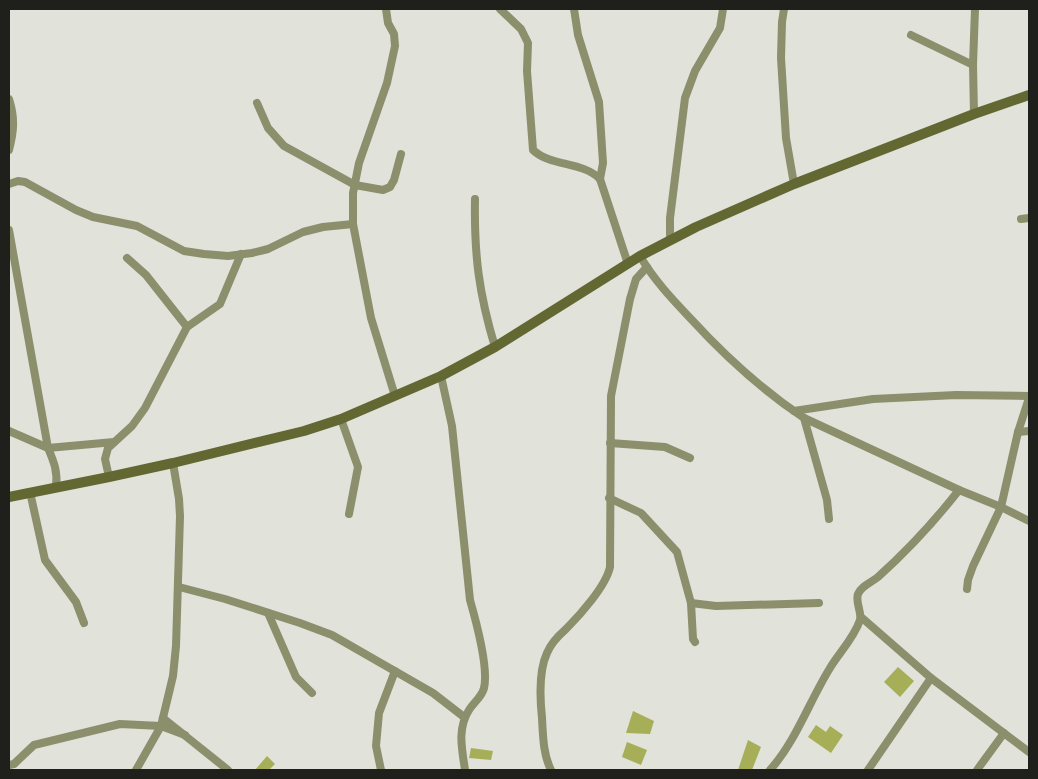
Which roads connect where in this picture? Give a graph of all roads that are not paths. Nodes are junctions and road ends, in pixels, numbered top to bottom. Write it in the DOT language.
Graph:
graph roads {
  1 [pos="386,9"];
  2 [pos="500,9"];
  3 [pos="723,9"];
  4 [pos="784,9"];
  5 [pos="975,9"];
  6 [pos="574,10"];
  7 [pos="911,35"];
  8 [pos="973,65"];
  9 [pos="1029,95"];
  10 [pos="9,99"];
  11 [pos="257,103"];
  12 [pos="974,114"];
  13 [pos="9,150"];
  14 [pos="401,154"];
  15 [pos="600,179"];
  16 [pos="9,184"];
  17 [pos="794,184"];
  18 [pos="355,185"];
  19 [pos="475,199"];
  20 [pos="353,224"];
  21 [pos="9,230"];
  22 [pos="670,240"];
  23 [pos="241,254"];
  24 [pos="640,256"];
  25 [pos="127,258"];
  26 [pos="628,264"];
  27 [pos="647,267"];
  28 [pos="187,327"];
  29 [pos="495,347"];
  30 [pos="441,376"];
  31 [pos="395,396"];
  32 [pos="1029,397"];
  33 [pos="794,411"];
  34 [pos="804,418"];
  35 [pos="340,419"];
  36 [pos="9,430"];
  37 [pos="1018,432"];
  38 [pos="1029,432"];
  39 [pos="114,442"];
  40 [pos="610,443"];
  41 [pos="48,448"];
  42 [pos="690,458"];
  43 [pos="173,463"];
  44 [pos="109,477"];
  45 [pos="56,487"];
  46 [pos="959,490"];
  47 [pos="30,492"];
  48 [pos="9,497"];
  49 [pos="609,498"];
  50 [pos="1002,507"];
  51 [pos="349,514"];
  52 [pos="829,519"];
  53 [pos="1029,520"];
  54 [pos="179,587"];
  55 [pos="967,589"];
  56 [pos="692,603"];
  57 [pos="819,603"];
  58 [pos="268,613"];
  59 [pos="860,617"];
  60 [pos="84,623"];
  61 [pos="695,642"];
  62 [pos="395,671"];
  63 [pos="931,678"];
  64 [pos="312,693"];
  65 [pos="464,717"];
  66 [pos="162,722"];
  67 [pos="1004,733"];
  68 [pos="1029,752"];
  69 [pos="9,765"];
  70 [pos="136,770"];
  71 [pos="228,770"];
  72 [pos="381,770"];
  73 [pos="465,770"];
  74 [pos="551,770"];
  75 [pos="770,770"];
  76 [pos="868,770"];
  77 [pos="977,770"];
  1 -- 18 [label="street"];
  2 -- 15 [label="street"];
  3 -- 22 [label="street"];
  4 -- 17 [label="street"];
  5 -- 8 [label="street"];
  6 -- 15 [label="street"];
  7 -- 8 [label="street"];
  8 -- 12 [label="street"];
  9 -- 12 [label="main road"];
  10 -- 13 [label="street"];
  11 -- 18 [label="street"];
  12 -- 17 [label="main road"];
  14 -- 18 [label="street"];
  15 -- 26 [label="street"];
  16 -- 23 [label="street"];
  17 -- 22 [label="main road"];
  18 -- 20 [label="street"];
  19 -- 29 [label="street"];
  20 -- 23 [label="street"];
  20 -- 31 [label="street"];
  21 -- 41 [label="street"];
  22 -- 24 [label="main road"];
  23 -- 28 [label="street"];
  24 -- 26 [label="main road"];
  24 -- 27 [label="street"];
  25 -- 28 [label="street"];
  26 -- 29 [label="main road"];
  27 -- 33 [label="street"];
  27 -- 40 [label="street"];
  28 -- 39 [label="street"];
  29 -- 30 [label="main road"];
  30 -- 31 [label="main road"];
  30 -- 65 [label="street"];
  31 -- 35 [label="main road"];
  32 -- 33 [label="street"];
  32 -- 37 [label="street"];
  33 -- 34 [label="street"];
  34 -- 46 [label="street"];
  34 -- 52 [label="street"];
  35 -- 43 [label="main road"];
  35 -- 51 [label="street"];
  36 -- 41 [label="street"];
  37 -- 38 [label="street"];
  37 -- 50 [label="street"];
  39 -- 41 [label="street"];
  39 -- 44 [label="street"];
  40 -- 42 [label="street"];
  40 -- 49 [label="street"];
  41 -- 45 [label="street"];
  43 -- 44 [label="main road"];
  43 -- 54 [label="street"];
  44 -- 45 [label="main road"];
  45 -- 47 [label="main road"];
  46 -- 50 [label="street"];
  46 -- 59 [label="street"];
  47 -- 48 [label="main road"];
  47 -- 60 [label="street"];
  49 -- 56 [label="street"];
  49 -- 74 [label="street"];
  50 -- 53 [label="street"];
  50 -- 55 [label="street"];
  54 -- 58 [label="street"];
  54 -- 66 [label="street"];
  56 -- 57 [label="street"];
  56 -- 61 [label="street"];
  58 -- 62 [label="street"];
  58 -- 64 [label="street"];
  59 -- 63 [label="street"];
  59 -- 75 [label="street"];
  62 -- 65 [label="street"];
  62 -- 72 [label="street"];
  63 -- 67 [label="street"];
  63 -- 76 [label="street"];
  65 -- 73 [label="street"];
  66 -- 69 [label="street"];
  66 -- 70 [label="street"];
  66 -- 71 [label="street"];
  67 -- 68 [label="street"];
  67 -- 77 [label="street"];
}
